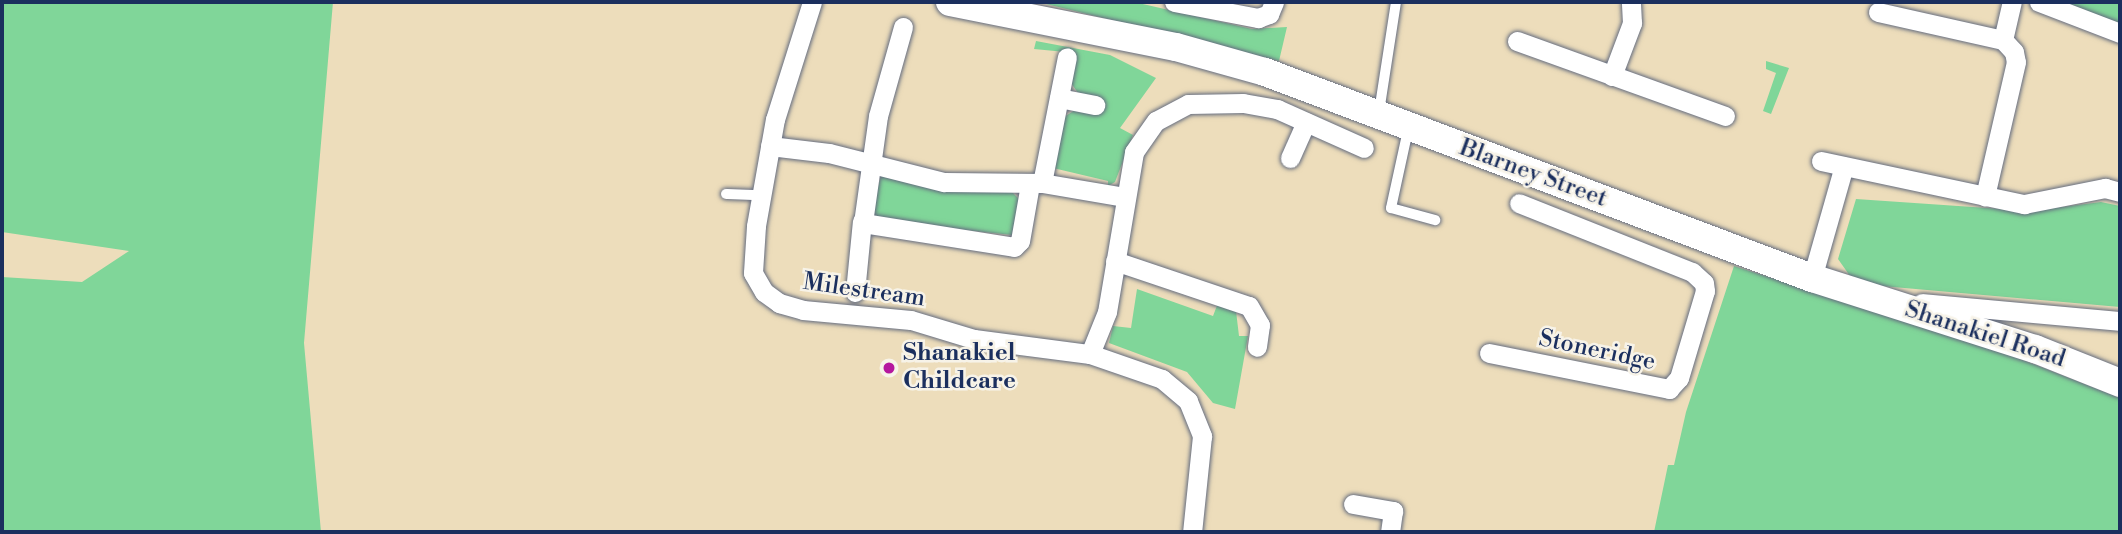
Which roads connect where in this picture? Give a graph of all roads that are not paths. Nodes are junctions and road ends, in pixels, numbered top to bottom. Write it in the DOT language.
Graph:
graph roads {
  1 [pos="812,2"];
  2 [pos="950,2"];
  3 [pos="1174,2"];
  4 [pos="1274,2"];
  5 [pos="1396,2"];
  6 [pos="1632,2"];
  7 [pos="2012,2"];
  8 [pos="2039,2"];
  9 [pos="1878,12"];
  10 [pos="903,27"];
  11 [pos="2120,33"];
  12 [pos="2003,40"];
  13 [pos="1517,41"];
  14 [pos="1067,57"];
  15 [pos="1612,76"];
  16 [pos="1059,98"];
  17 [pos="1095,105"];
  18 [pos="1378,114"];
  19 [pos="1725,116"];
  20 [pos="1306,122"];
  21 [pos="1409,126"];
  22 [pos="770,146"];
  23 [pos="1364,148"];
  24 [pos="1290,158"];
  25 [pos="1821,161"];
  26 [pos="868,164"];
  27 [pos="1844,166"];
  28 [pos="1036,183"];
  29 [pos="2120,192"];
  30 [pos="726,194"];
  31 [pos="761,195"];
  32 [pos="1985,196"];
  33 [pos="1124,197"];
  34 [pos="1606,201"];
  35 [pos="1519,203"];
  36 [pos="1435,219"];
  37 [pos="862,220"];
  38 [pos="1594,233"];
  39 [pos="1115,261"];
  40 [pos="1812,278"];
  41 [pos="1848,291"];
  42 [pos="855,292"];
  43 [pos="2120,321"];
  44 [pos="1257,347"];
  45 [pos="1489,353"];
  46 [pos="1090,354"];
  47 [pos="2120,383"];
  48 [pos="1353,504"];
  49 [pos="1192,532"];
  50 [pos="1390,532"];
  1 -- 22 [label="street, Milestream"];
  2 -- 18 [label="street, Blarney Street"];
  3 -- 4 [label="street"];
  5 -- 18 [label="lane"];
  6 -- 15 [label="street"];
  7 -- 12 [label="street"];
  8 -- 11 [label="street"];
  9 -- 12 [label="street"];
  10 -- 26 [label="street"];
  12 -- 32 [label="street"];
  13 -- 15 [label="street"];
  14 -- 16 [label="street"];
  15 -- 19 [label="street"];
  16 -- 17 [label="street"];
  16 -- 28 [label="street"];
  18 -- 21 [label="street, Blarney Street"];
  20 -- 23 [label="street"];
  20 -- 24 [label="street"];
  20 -- 33 [label="street"];
  21 -- 34 [label="street, Blarney Street"];
  21 -- 36 [label="lane"];
  22 -- 26 [label="street"];
  22 -- 31 [label="street, Milestream"];
  25 -- 27 [label="street"];
  26 -- 28 [label="street"];
  26 -- 37 [label="street"];
  27 -- 32 [label="street"];
  27 -- 40 [label="street"];
  28 -- 33 [label="street"];
  28 -- 37 [label="street"];
  29 -- 32 [label="street"];
  30 -- 31 [label="lane"];
  31 -- 46 [label="street, Milestream"];
  33 -- 39 [label="street"];
  34 -- 38 [label="street"];
  34 -- 40 [label="street, Blarney Street"];
  35 -- 38 [label="street, Stoneridge"];
  37 -- 42 [label="street"];
  38 -- 45 [label="street, Stoneridge"];
  39 -- 44 [label="street"];
  39 -- 46 [label="street"];
  40 -- 41 [label="street, Blarney Street"];
  41 -- 43 [label="street, Blarney Street"];
  41 -- 47 [label="street, Shanakiel Road"];
  46 -- 49 [label="street, Milestream"];
  48 -- 50 [label="street"];
}
